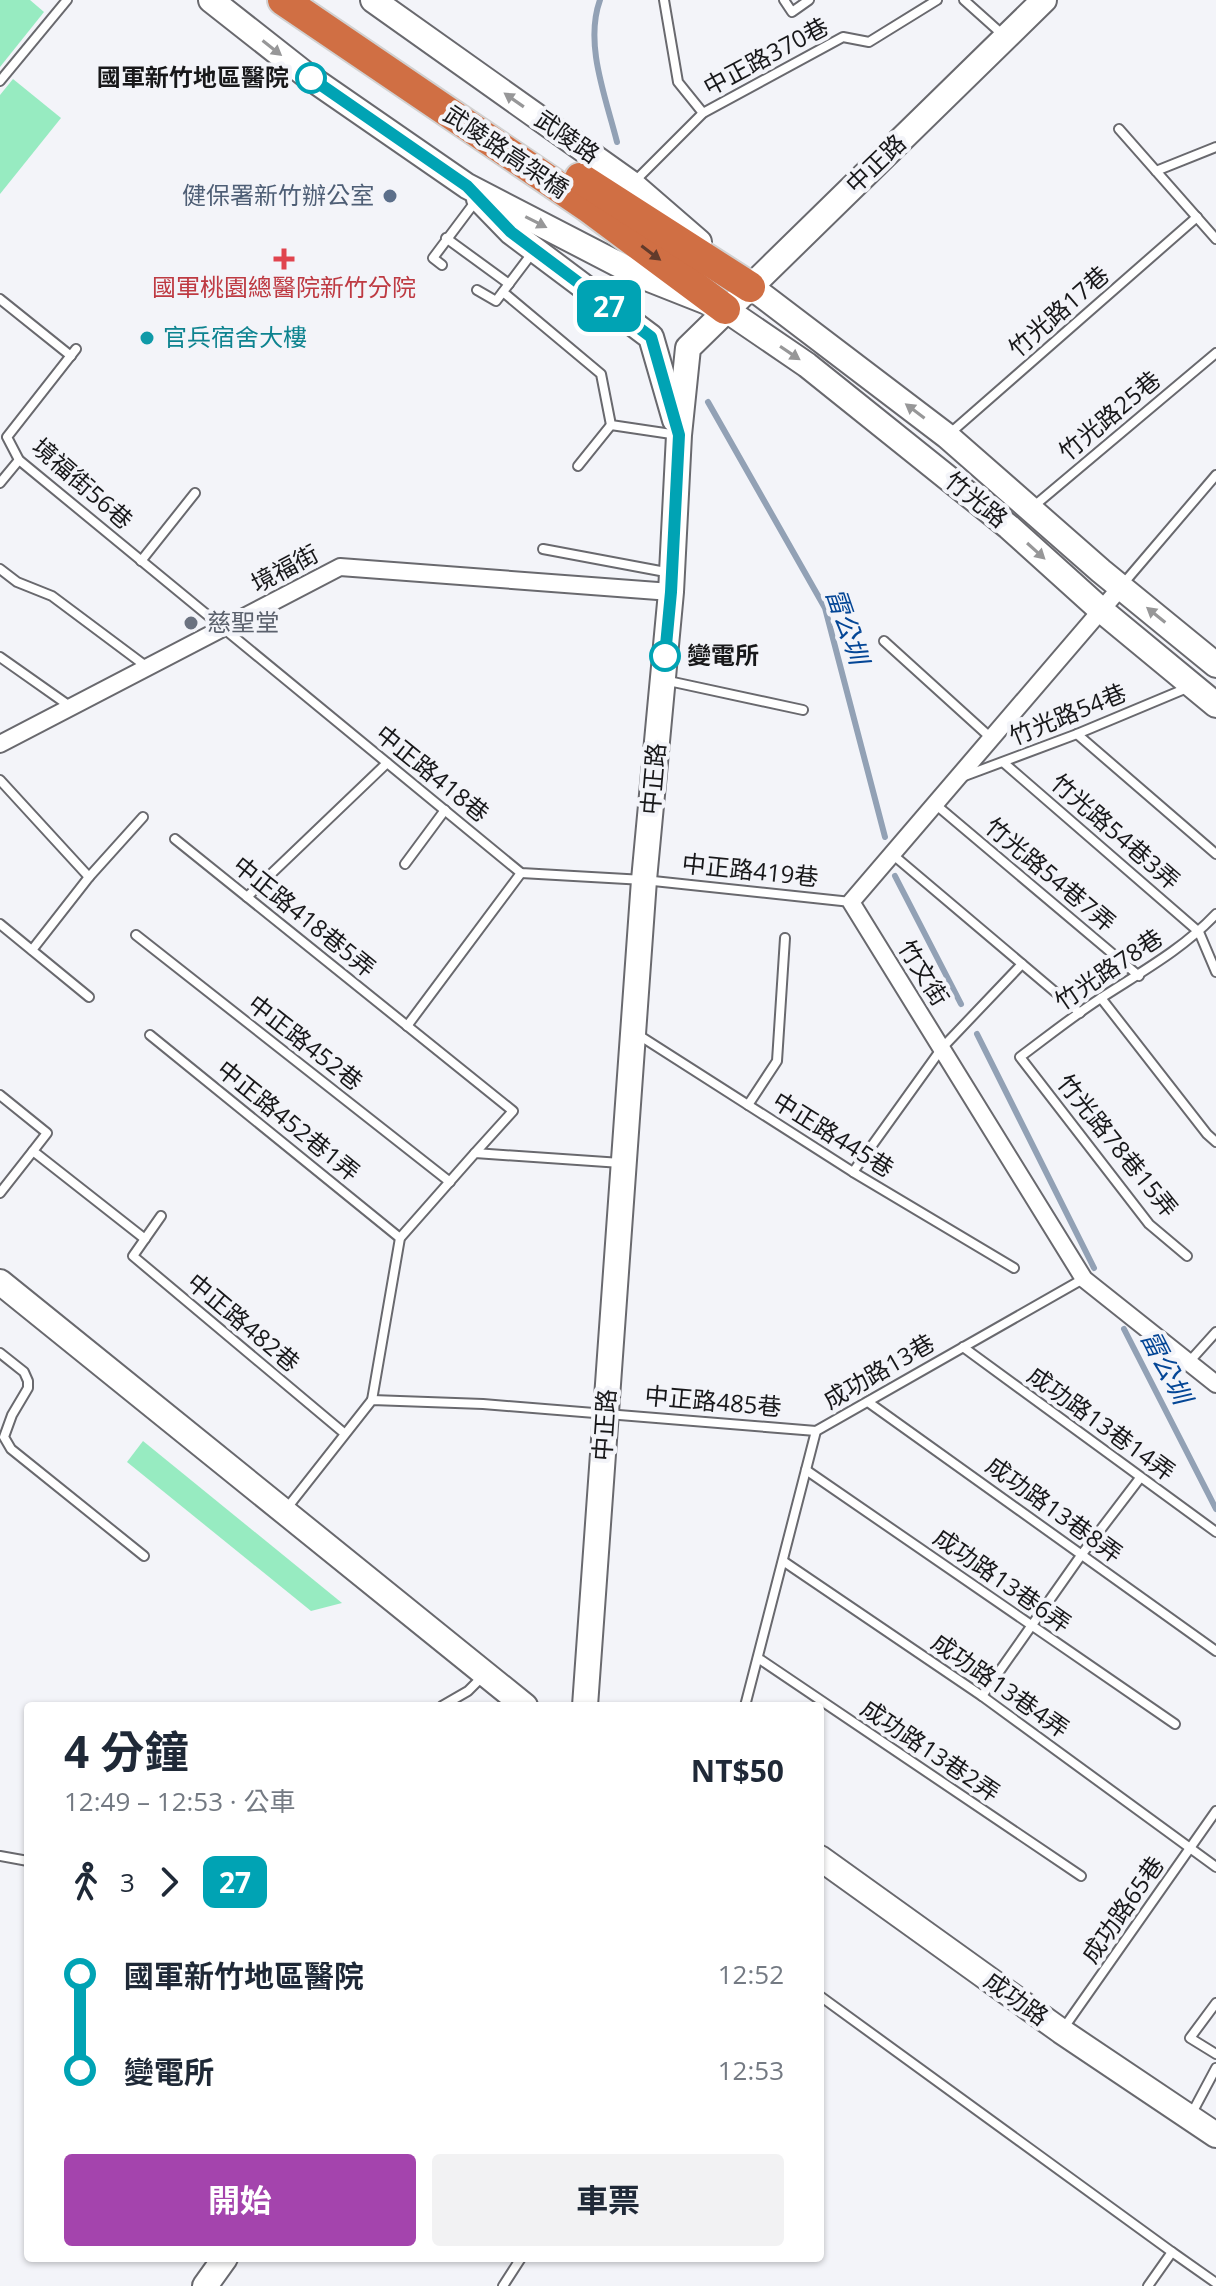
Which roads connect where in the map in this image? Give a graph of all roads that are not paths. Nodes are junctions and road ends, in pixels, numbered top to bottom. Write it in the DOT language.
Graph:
graph roads {
  1 [pos="67,0"];
  2 [pos="211,0"];
  3 [pos="283,0"];
  4 [pos="313,0"];
  5 [pos="373,0"];
  6 [pos="664,0"];
  7 [pos="784,0"];
  8 [pos="809,0"];
  9 [pos="937,0"];
  10 [pos="964,0"];
  11 [pos="1044,0"];
  12 [pos="1005,37"];
  13 [pos="0,81"];
  14 [pos="703,113"];
  15 [pos="1119,129"];
  16 [pos="1216,147"];
  17 [pos="1156,171"];
  18 [pos="632,184"];
  19 [pos="472,192"];
  20 [pos="1197,217"];
  21 [pos="446,238"];
  22 [pos="1216,239"];
  23 [pos="535,250"];
  24 [pos="442,265"];
  25 [pos="509,284"];
  26 [pos="750,287"];
  27 [pos="477,290"];
  28 [pos="503,292"];
  29 [pos="0,299"];
  30 [pos="725,309"];
  31 [pos="1216,353"];
  32 [pos="611,425"];
  33 [pos="3,435"];
  34 [pos="679,435"];
  35 [pos="947,436"];
  36 [pos="19,460"];
  37 [pos="578,466"];
  38 [pos="1216,475"];
  39 [pos="0,483"];
  40 [pos="195,493"];
  41 [pos="1030,509"];
  42 [pos="543,549"];
  43 [pos="141,561"];
  44 [pos="0,569"];
  45 [pos="672,583"];
  46 [pos="1121,587"];
  47 [pos="1101,610"];
  48 [pos="222,628"];
  49 [pos="884,641"];
  50 [pos="0,657"];
  51 [pos="1216,665"];
  52 [pos="148,668"];
  53 [pos="663,680"];
  54 [pos="1193,685"];
  55 [pos="1216,705"];
  56 [pos="71,707"];
  57 [pos="803,710"];
  58 [pos="1077,734"];
  59 [pos="991,738"];
  60 [pos="0,744"];
  61 [pos="387,763"];
  62 [pos="1004,763"];
  63 [pos="957,778"];
  64 [pos="0,780"];
  65 [pos="935,804"];
  66 [pos="445,810"];
  67 [pos="143,817"];
  68 [pos="175,839"];
  69 [pos="892,854"];
  70 [pos="1216,854"];
  71 [pos="405,864"];
  72 [pos="521,873"];
  73 [pos="89,877"];
  74 [pos="644,880"];
  75 [pos="247,897"];
  76 [pos="851,902"];
  77 [pos="1216,914"];
  78 [pos="0,924"];
  79 [pos="1199,932"];
  80 [pos="136,935"];
  81 [pos="785,938"];
  82 [pos="32,950"];
  83 [pos="1022,964"];
  84 [pos="1216,972"];
  85 [pos="1139,976"];
  86 [pos="89,997"];
  87 [pos="1101,998"];
  88 [pos="1080,1013"];
  89 [pos="407,1026"];
  90 [pos="634,1032"];
  91 [pos="150,1035"];
  92 [pos="942,1048"];
  93 [pos="1020,1057"];
  94 [pos="0,1095"];
  95 [pos="748,1105"];
  96 [pos="1216,1142"];
  97 [pos="33,1151"];
  98 [pos="475,1153"];
  99 [pos="624,1163"];
  100 [pos="853,1172"];
  101 [pos="450,1182"];
  102 [pos="0,1193"];
  103 [pos="161,1216"];
  104 [pos="400,1238"];
  105 [pos="145,1239"];
  106 [pos="1187,1256"];
  107 [pos="1014,1268"];
  108 [pos="1084,1279"];
  109 [pos="0,1282"];
  110 [pos="1216,1332"];
  111 [pos="963,1347"];
  112 [pos="0,1353"];
  113 [pos="1189,1362"];
  114 [pos="1216,1384"];
  115 [pos="372,1400"];
  116 [pos="868,1402"];
  117 [pos="606,1413"];
  118 [pos="816,1431"];
  119 [pos="344,1433"];
  120 [pos="806,1470"];
  121 [pos="1140,1478"];
  122 [pos="284,1511"];
  123 [pos="1216,1532"];
  124 [pos="1082,1554"];
  125 [pos="144,1556"];
  126 [pos="783,1561"];
  127 [pos="1031,1625"];
  128 [pos="1216,1651"];
  129 [pos="758,1658"];
  130 [pos="486,1674"];
  131 [pos="982,1696"];
  132 [pos="449,1702"];
  133 [pos="520,1702"];
  134 [pos="585,1702"];
  135 [pos="746,1702"];
  136 [pos="823,1702"];
  137 [pos="824,1703"];
  138 [pos="1175,1724"];
  139 [pos="1216,1811"];
  140 [pos="1191,1849"];
  141 [pos="0,1856"];
  142 [pos="24,1860"];
  143 [pos="824,1861"];
  144 [pos="1216,1867"];
  145 [pos="1081,1876"];
  146 [pos="824,1999"];
  147 [pos="1216,2003"];
  148 [pos="1061,2031"];
  149 [pos="1216,2054"];
  150 [pos="1216,2068"];
  151 [pos="1189,2117"];
  152 [pos="1216,2135"];
  153 [pos="1172,2252"];
  154 [pos="222,2262"];
  155 [pos="518,2262"];
  156 [pos="1216,2283"];
  157 [pos="205,2286"];
  158 [pos="503,2286"];
  159 [pos="1148,2286"];
  1 -- 13 [label="lane"];
  2 -- 19 [label="street, one-way"];
  3 -- 30 [label="highway, 武陵路高架橋, one-way"];
  4 -- 26 [label="highway, 武陵路高架橋"];
  18 -- 5 [label="street, 武陵路, one-way"];
  6 -- 14 [label="lane"];
  7 -- 8 [label="lane"];
  9 -- 14 [label="lane, 中正路370巷"];
  10 -- 12 [label="lane"];
  11 -- 12 [label="street, 中正路"];
  12 -- 26 [label="street, 中正路"];
  14 -- 18 [label="lane, 中正路370巷"];
  15 -- 17 [label="lane"];
  16 -- 17 [label="lane"];
  17 -- 20 [label="lane"];
  18 -- 26 [label="street, 武陵路"];
  19 -- 21 [label="lane"];
  19 -- 23 [label="street"];
  19 -- 30 [label="street, one-way"];
  20 -- 22 [label="lane"];
  20 -- 35 [label="lane, 竹光路17巷"];
  21 -- 24 [label="lane"];
  21 -- 25 [label="lane"];
  23 -- 25 [label="lane"];
  23 -- 34 [label="street"];
  25 -- 28 [label="lane"];
  26 -- 30 [label="street, 中正路"];
  35 -- 26 [label="street, 竹光路, one-way"];
  27 -- 28 [label="lane"];
  28 -- 32 [label="lane"];
  29 -- 33 [label="lane, 境福街56巷"];
  30 -- 34 [label="street, 中正路"];
  30 -- 47 [label="street, 竹光路, one-way"];
  31 -- 41 [label="lane, 竹光路25巷"];
  32 -- 34 [label="lane"];
  32 -- 37 [label="lane"];
  33 -- 36 [label="lane, 境福街56巷"];
  34 -- 45 [label="street, 中正路"];
  35 -- 41 [label="street, 竹光路"];
  36 -- 39 [label="lane"];
  36 -- 43 [label="lane, 境福街56巷"];
  38 -- 46 [label="lane"];
  40 -- 43 [label="lane"];
  41 -- 46 [label="street, 竹光路"];
  42 -- 45 [label="lane"];
  43 -- 48 [label="lane, 境福街56巷"];
  44 -- 52 [label="lane"];
  45 -- 48 [label="street, 境福街"];
  45 -- 53 [label="street, 中正路"];
  46 -- 47 [label="street"];
  51 -- 46 [label="street, 竹光路, one-way"];
  47 -- 54 [label="street, 竹光路"];
  47 -- 59 [label="street"];
  48 -- 52 [label="street, 境福街"];
  48 -- 61 [label="lane, 中正路418巷"];
  49 -- 59 [label="lane"];
  50 -- 56 [label="lane"];
  52 -- 56 [label="street, 境福街"];
  53 -- 57 [label="lane"];
  53 -- 74 [label="street, 中正路"];
  54 -- 55 [label="street, 竹光路"];
  54 -- 58 [label="lane, 竹光路54巷"];
  56 -- 60 [label="street, 境福街"];
  58 -- 62 [label="lane, 竹光路54巷"];
  58 -- 70 [label="lane"];
  59 -- 63 [label="street"];
  61 -- 66 [label="lane, 中正路418巷"];
  61 -- 75 [label="lane"];
  62 -- 63 [label="lane, 竹光路54巷"];
  62 -- 79 [label="lane, 竹光路54巷3弄"];
  63 -- 65 [label="street"];
  64 -- 73 [label="lane"];
  65 -- 69 [label="street"];
  65 -- 85 [label="lane, 竹光路54巷7弄"];
  66 -- 71 [label="lane"];
  66 -- 72 [label="lane, 中正路418巷"];
  67 -- 73 [label="lane"];
  68 -- 75 [label="lane, 中正路418巷5弄"];
  69 -- 76 [label="street"];
  69 -- 83 [label="lane"];
  72 -- 74 [label="lane"];
  72 -- 89 [label="lane"];
  73 -- 82 [label="lane"];
  74 -- 76 [label="lane, 中正路419巷"];
  74 -- 90 [label="street, 中正路"];
  75 -- 89 [label="lane, 中正路418巷5弄"];
  76 -- 92 [label="street, 竹文街"];
  77 -- 79 [label="lane, 竹光路78巷"];
  78 -- 82 [label="lane"];
  79 -- 84 [label="lane"];
  79 -- 85 [label="lane, 竹光路78巷"];
  80 -- 101 [label="lane, 中正路452巷"];
  81 -- 95 [label="lane"];
  82 -- 86 [label="lane"];
  83 -- 88 [label="lane"];
  83 -- 92 [label="lane"];
  85 -- 87 [label="lane, 竹光路78巷"];
  87 -- 88 [label="lane, 竹光路78巷"];
  87 -- 96 [label="lane"];
  88 -- 93 [label="lane, 竹光路78巷"];
  89 -- 98 [label="lane, 中正路418巷5弄"];
  90 -- 95 [label="lane, 中正路445巷"];
  90 -- 99 [label="street, 中正路"];
  91 -- 104 [label="lane, 中正路452巷1弄"];
  92 -- 100 [label="lane"];
  92 -- 108 [label="street, 竹文街"];
  93 -- 106 [label="lane, 竹光路78巷15弄"];
  94 -- 97 [label="lane"];
  95 -- 100 [label="lane, 中正路445巷"];
  97 -- 102 [label="lane"];
  97 -- 105 [label="lane"];
  98 -- 99 [label="lane"];
  98 -- 101 [label="lane"];
  99 -- 117 [label="street, 中正路"];
  100 -- 107 [label="lane, 中正路445巷"];
  101 -- 104 [label="lane"];
  103 -- 105 [label="lane"];
  104 -- 115 [label="lane"];
  105 -- 119 [label="lane, 中正路482巷"];
  108 -- 111 [label="lane, 成功路13巷"];
  108 -- 113 [label="street, 竹文街"];
  109 -- 122 [label="street"];
  110 -- 113 [label="lane"];
  111 -- 116 [label="lane, 成功路13巷"];
  111 -- 121 [label="lane, 成功路13巷14弄"];
  112 -- 125 [label="lane"];
  113 -- 114 [label="street, 竹文街"];
  115 -- 117 [label="lane"];
  115 -- 119 [label="lane"];
  116 -- 118 [label="lane, 成功路13巷"];
  116 -- 124 [label="lane, 成功路13巷8弄"];
  117 -- 118 [label="lane, 中正路485巷"];
  117 -- 134 [label="street, 中正路"];
  118 -- 120 [label="lane, 成功路13巷"];
  119 -- 122 [label="lane"];
  120 -- 126 [label="lane, 成功路13巷"];
  120 -- 127 [label="lane, 成功路13巷6弄"];
  121 -- 123 [label="lane, 成功路13巷14弄"];
  121 -- 124 [label="lane"];
  122 -- 130 [label="street"];
  124 -- 127 [label="lane"];
  124 -- 128 [label="lane, 成功路13巷8弄"];
  126 -- 129 [label="lane, 成功路13巷"];
  126 -- 131 [label="lane, 成功路13巷4弄"];
  127 -- 131 [label="lane"];
  127 -- 138 [label="lane, 成功路13巷6弄"];
  129 -- 135 [label="lane, 成功路13巷"];
  129 -- 136 [label="lane, 成功路13巷2弄"];
  130 -- 132 [label="lane"];
  130 -- 133 [label="street"];
  131 -- 140 [label="lane, 成功路13巷4弄"];
  137 -- 145 [label="lane, 成功路13巷2弄"];
  139 -- 140 [label="lane, 成功路65巷"];
  140 -- 144 [label="lane, 成功路13巷4弄"];
  140 -- 148 [label="lane, 成功路65巷"];
  141 -- 142 [label="lane"];
  143 -- 148 [label="street, 成功路"];
  146 -- 153 [label="lane"];
  147 -- 149 [label="lane"];
  148 -- 151 [label="street, 成功路"];
  150 -- 151 [label="lane"];
  151 -- 152 [label="street, 成功路"];
  153 -- 156 [label="lane"];
  153 -- 159 [label="lane"];
  154 -- 157 [label="street"];
  155 -- 158 [label="lane"];
}
